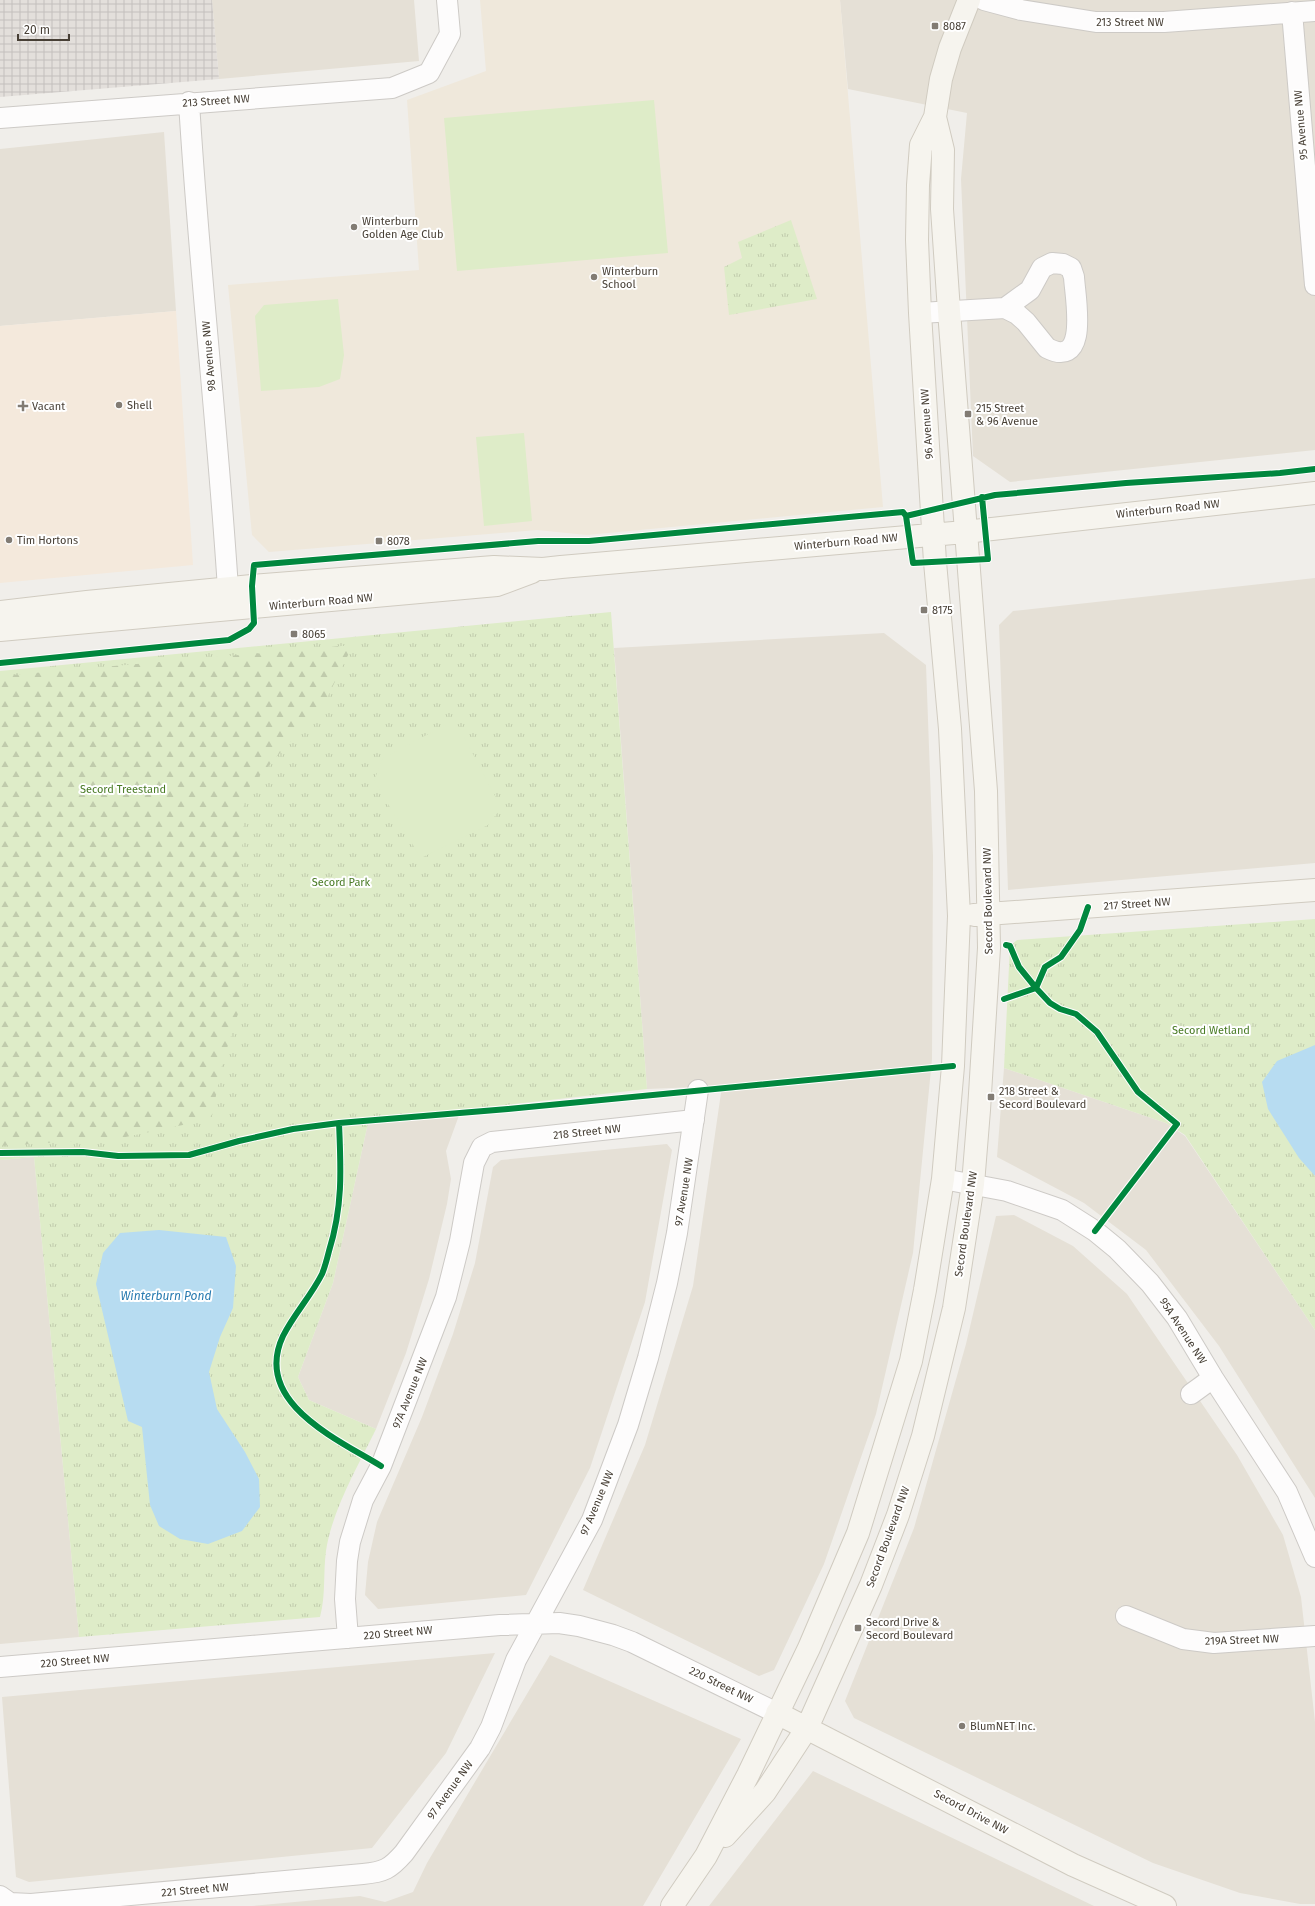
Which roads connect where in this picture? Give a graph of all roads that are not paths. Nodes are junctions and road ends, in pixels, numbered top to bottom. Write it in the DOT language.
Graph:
graph roads {
  1 [pos="447,0"];
  2 [pos="969,0"];
  3 [pos="984,0"];
  4 [pos="1284,9"];
  5 [pos="1315,11"];
  6 [pos="189,102"];
  7 [pos="935,117"];
  8 [pos="0,118"];
  9 [pos="1315,285"];
  10 [pos="1005,308"];
  11 [pos="949,311"];
  12 [pos="920,313"];
  13 [pos="1315,493"];
  14 [pos="965,532"];
  15 [pos="934,534"];
  16 [pos="228,600"];
  17 [pos="0,612"];
  18 [pos="0,630"];
  19 [pos="1315,890"];
  20 [pos="989,914"];
  21 [pos="959,916"];
  22 [pos="698,1090"];
  23 [pos="694,1120"];
  24 [pos="482,1147"];
  25 [pos="944,1178"];
  26 [pos="973,1184"];
  27 [pos="1213,1378"];
  28 [pos="1191,1394"];
  29 [pos="1315,1557"];
  30 [pos="1126,1616"];
  31 [pos="536,1623"];
  32 [pos="1315,1636"];
  33 [pos="348,1638"];
  34 [pos="0,1667"];
  35 [pos="778,1713"];
  36 [pos="807,1728"];
  37 [pos="706,1856"];
  38 [pos="386,1870"];
  39 [pos="2,1898"];
  40 [pos="672,1906"];
  41 [pos="1165,1906"];
  1 -- 6 [label="street, 213 Street NW"];
  2 -- 7 [label="street, 96 Avenue NW"];
  3 -- 4 [label="street, 213 Street NW"];
  4 -- 5 [label="street, 213 Street NW"];
  4 -- 9 [label="street, 95 Avenue NW"];
  6 -- 8 [label="street, 213 Street NW"];
  6 -- 16 [label="street, 98 Avenue NW"];
  7 -- 11 [label="street, 96 Avenue NW"];
  7 -- 12 [label="street, 96 Avenue NW"];
  10 -- 10 [label="street"];
  10 -- 11 [label="street"];
  11 -- 12 [label="street"];
  11 -- 14 [label="street, 96 Avenue NW"];
  12 -- 15 [label="street, 96 Avenue NW"];
  13 -- 14 [label="street, Winterburn Road NW"];
  14 -- 15 [label="street, Winterburn Road NW"];
  14 -- 20 [label="street, Secord Boulevard NW"];
  15 -- 16 [label="street, Winterburn Road NW"];
  15 -- 21 [label="street, Secord Boulevard NW"];
  16 -- 17 [label="street, Winterburn Road NW"];
  16 -- 18 [label="street, Winterburn Road NW"];
  19 -- 20 [label="street, 217 Street NW"];
  20 -- 21 [label="street, 217 Street NW"];
  20 -- 26 [label="street, Secord Boulevard NW"];
  21 -- 25 [label="street, Secord Boulevard NW"];
  22 -- 23 [label="street, 97 Avenue NW"];
  23 -- 24 [label="street, 218 Street NW"];
  23 -- 31 [label="street, 97 Avenue NW"];
  24 -- 33 [label="street, 97A Avenue NW"];
  25 -- 26 [label="street, 95A Avenue NW"];
  25 -- 35 [label="street, Secord Boulevard NW"];
  26 -- 27 [label="street, 95A Avenue NW"];
  26 -- 36 [label="street, Secord Boulevard NW"];
  27 -- 28 [label="street"];
  27 -- 29 [label="street, 95A Avenue NW"];
  30 -- 32 [label="street, 219A Street NW"];
  31 -- 33 [label="street, 220 Street NW"];
  31 -- 35 [label="street, 220 Street NW"];
  31 -- 38 [label="street, 97 Avenue NW"];
  33 -- 34 [label="street, 220 Street NW"];
  35 -- 36 [label="street, Secord Drive NW"];
  35 -- 37 [label="street, Secord Boulevard NW"];
  36 -- 37 [label="street, Secord Boulevard NW"];
  36 -- 41 [label="street, Secord Drive NW"];
  37 -- 40 [label="street, Secord Boulevard NW"];
  38 -- 39 [label="street, 221 Street NW"];
}
